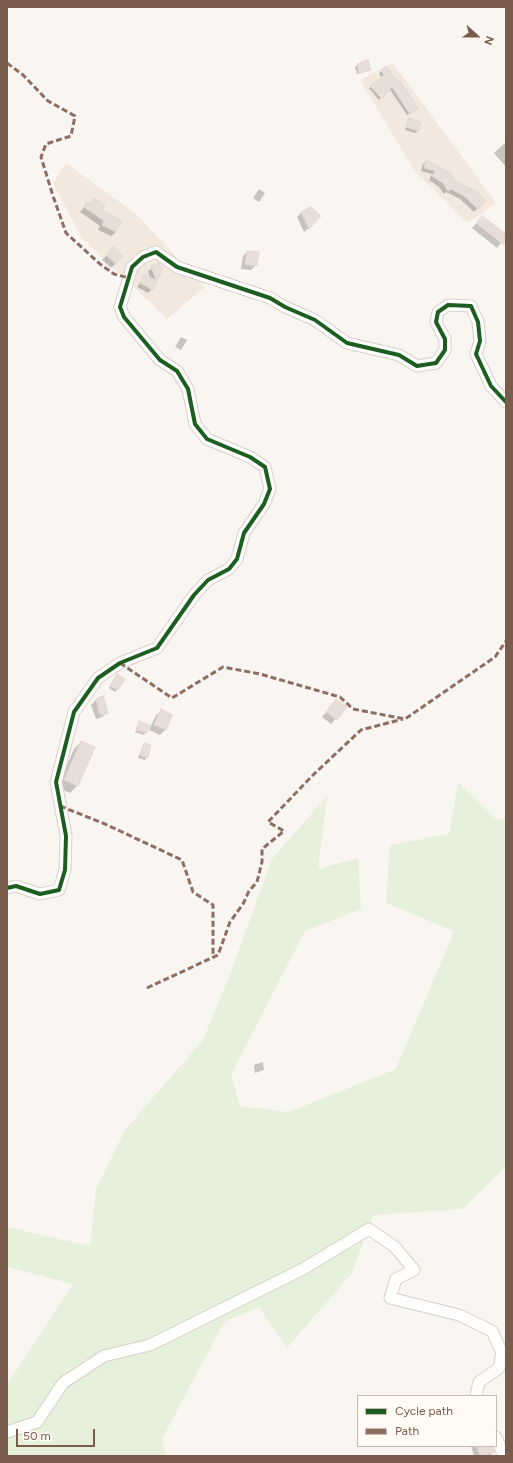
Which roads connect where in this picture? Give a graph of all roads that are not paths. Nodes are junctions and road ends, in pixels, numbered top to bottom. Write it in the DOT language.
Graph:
graph roads {
  1 [pos="506,402"];
  2 [pos="7,888"];
  3 [pos="476,1395"];
  4 [pos="7,1432"];
  5 [pos="497,1438"];
  6 [pos="504,1456"];
  1 -- 2 [label="street"];
  3 -- 4 [label="street"];
  5 -- 6 [label="street"];
}
